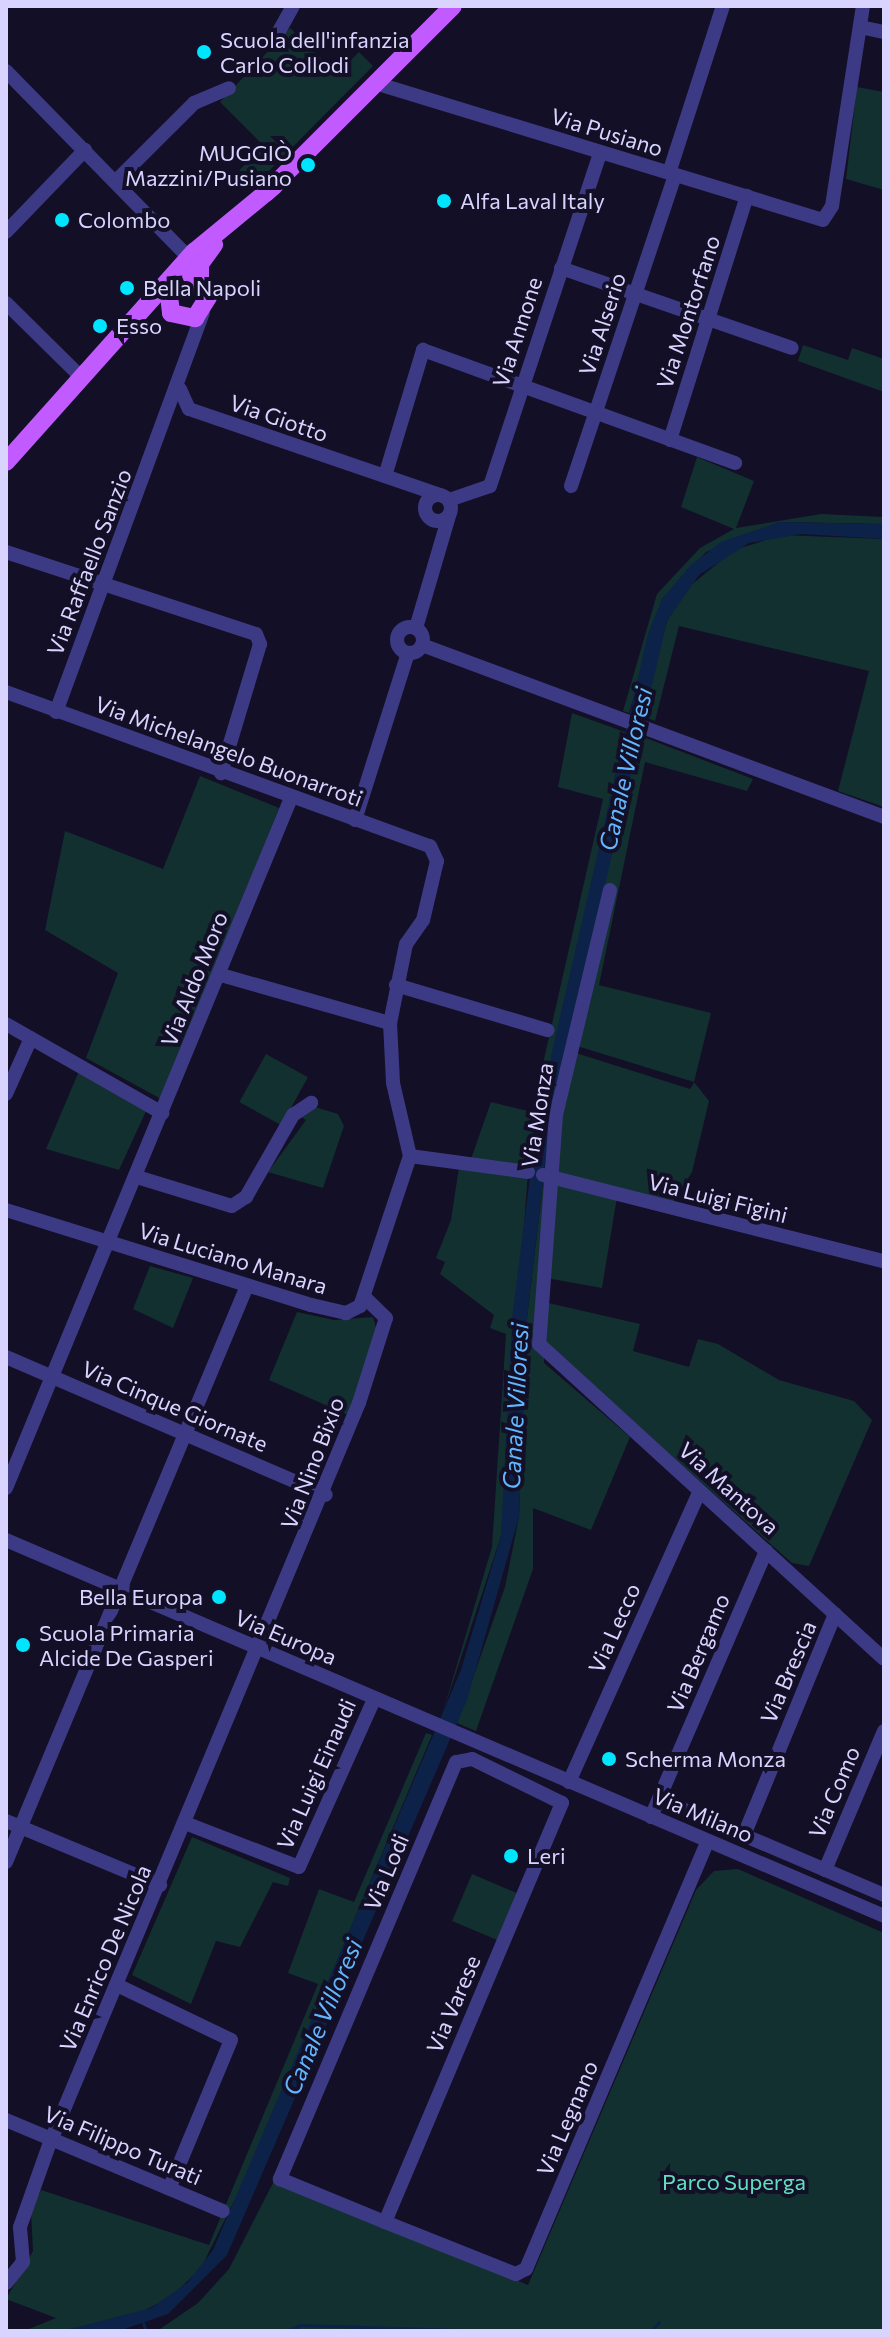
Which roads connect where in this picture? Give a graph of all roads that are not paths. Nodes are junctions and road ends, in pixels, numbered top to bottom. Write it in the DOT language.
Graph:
graph roads {
  1 [pos="293,6"];
  2 [pos="723,6"];
  3 [pos="863,6"];
  4 [pos="451,7"];
  5 [pos="860,27"];
  6 [pos="884,32"];
  7 [pos="273,42"];
  8 [pos="6,71"];
  9 [pos="375,83"];
  10 [pos="229,88"];
  11 [pos="85,150"];
  12 [pos="600,153"];
  13 [pos="672,174"];
  14 [pos="117,180"];
  15 [pos="274,186"];
  16 [pos="747,196"];
  17 [pos="6,232"];
  18 [pos="171,236"];
  19 [pos="206,241"];
  20 [pos="189,258"];
  21 [pos="561,268"];
  22 [pos="200,281"];
  23 [pos="171,284"];
  24 [pos="635,294"];
  25 [pos="6,303"];
  26 [pos="203,313"];
  27 [pos="176,316"];
  28 [pos="710,320"];
  29 [pos="116,343"];
  30 [pos="792,348"];
  31 [pos="193,349"];
  32 [pos="82,378"];
  33 [pos="181,380"];
  34 [pos="523,386"];
  35 [pos="189,409"];
  36 [pos="596,412"];
  37 [pos="163,428"];
  38 [pos="670,440"];
  39 [pos="6,462"];
  40 [pos="735,463"];
  41 [pos="390,478"];
  42 [pos="571,486"];
  43 [pos="444,498"];
  44 [pos="428,513"];
  45 [pos="449,516"];
  46 [pos="6,552"];
  47 [pos="438,557"];
  48 [pos="105,584"];
  49 [pos="416,628"];
  50 [pos="422,645"];
  51 [pos="408,653"];
  52 [pos="6,692"];
  53 [pos="56,712"];
  54 [pos="221,773"];
  55 [pos="291,798"];
  56 [pos="884,817"];
  57 [pos="355,820"];
  58 [pos="610,890"];
  59 [pos="221,975"];
  60 [pos="396,985"];
  61 [pos="390,1023"];
  62 [pos="6,1024"];
  63 [pos="547,1030"];
  64 [pos="31,1038"];
  65 [pos="6,1094"];
  66 [pos="311,1103"];
  67 [pos="162,1113"];
  68 [pos="410,1156"];
  69 [pos="540,1174"];
  70 [pos="137,1177"];
  71 [pos="6,1210"];
  72 [pos="109,1244"];
  73 [pos="884,1261"];
  74 [pos="247,1286"];
  75 [pos="365,1298"];
  76 [pos="543,1350"];
  77 [pos="6,1357"];
  78 [pos="54,1378"];
  79 [pos="184,1434"];
  80 [pos="6,1488"];
  81 [pos="700,1491"];
  82 [pos="326,1495"];
  83 [pos="6,1540"];
  84 [pos="766,1551"];
  85 [pos="120,1589"];
  86 [pos="835,1614"];
  87 [pos="257,1648"];
  88 [pos="884,1659"];
  89 [pos="374,1699"];
  90 [pos="884,1731"];
  91 [pos="459,1735"];
  92 [pos="569,1782"];
  93 [pos="659,1799"];
  94 [pos="562,1803"];
  95 [pos="651,1817"];
  96 [pos="185,1823"];
  97 [pos="13,1824"];
  98 [pos="744,1835"];
  99 [pos="708,1841"];
  100 [pos="6,1862"];
  101 [pos="825,1870"];
  102 [pos="160,1885"];
  103 [pos="884,1895"];
  104 [pos="884,1916"];
  105 [pos="119,1986"];
  106 [pos="6,2120"];
  107 [pos="52,2139"];
  108 [pos="169,2189"];
  109 [pos="223,2211"];
  110 [pos="385,2222"];
  111 [pos="6,2283"];
  1 -- 7 [label="street"];
  2 -- 13 [label="street, Via Alserio"];
  3 -- 5 [label="street"];
  4 -- 9 [label="main road"];
  5 -- 6 [label="street"];
  5 -- 16 [label="street, Via Pusiano"];
  8 -- 11 [label="street"];
  9 -- 12 [label="street, Via Pusiano"];
  9 -- 15 [label="main road"];
  10 -- 14 [label="street"];
  11 -- 14 [label="street"];
  11 -- 17 [label="street"];
  12 -- 13 [label="street, Via Pusiano"];
  12 -- 21 [label="street, Via Annone"];
  13 -- 16 [label="street, Via Pusiano"];
  13 -- 24 [label="street, Via Alserio"];
  14 -- 18 [label="street"];
  15 -- 19 [label="main road"];
  15 -- 22 [label="main road"];
  16 -- 28 [label="street, Via Montorfano"];
  18 -- 19 [label="street"];
  18 -- 20 [label="street"];
  19 -- 20 [label="main road"];
  20 -- 23 [label="main road"];
  21 -- 24 [label="street"];
  21 -- 34 [label="street, Via Annone"];
  22 -- 23 [label="main road"];
  22 -- 26 [label="main road"];
  23 -- 27 [label="main road"];
  23 -- 29 [label="main road"];
  24 -- 28 [label="street"];
  24 -- 36 [label="street, Via Alserio"];
  25 -- 32 [label="street"];
  26 -- 27 [label="main road"];
  26 -- 31 [label="street, Via Raffaello Sanzio"];
  27 -- 29 [label="main road"];
  27 -- 31 [label="street"];
  28 -- 30 [label="street"];
  28 -- 38 [label="street, Via Montorfano"];
  29 -- 32 [label="main road"];
  31 -- 33 [label="street, Via Raffaello Sanzio"];
  32 -- 39 [label="main road"];
  33 -- 35 [label="street"];
  33 -- 37 [label="street, Via Raffaello Sanzio"];
  34 -- 36 [label="street"];
  34 -- 41 [label="street"];
  34 -- 43 [label="street, Via Annone"];
  35 -- 37 [label="street"];
  35 -- 41 [label="street, Via Giotto"];
  36 -- 38 [label="street"];
  36 -- 42 [label="street, Via Alserio"];
  37 -- 48 [label="street, Via Raffaello Sanzio"];
  38 -- 40 [label="street"];
  41 -- 43 [label="street, Via Giotto"];
  41 -- 44 [label="street, Via Giotto"];
  43 -- 44 [label="street"];
  43 -- 45 [label="street"];
  44 -- 45 [label="street"];
  44 -- 47 [label="street"];
  45 -- 47 [label="street"];
  46 -- 48 [label="street"];
  47 -- 49 [label="street"];
  48 -- 53 [label="street, Via Raffaello Sanzio"];
  48 -- 54 [label="street"];
  49 -- 50 [label="street"];
  49 -- 51 [label="street"];
  50 -- 51 [label="street"];
  50 -- 56 [label="street"];
  51 -- 57 [label="street"];
  52 -- 53 [label="street, Via Michelangelo Buonarroti"];
  53 -- 54 [label="street, Via Michelangelo Buonarroti"];
  54 -- 55 [label="street, Via Michelangelo Buonarroti"];
  55 -- 57 [label="street, Via Michelangelo Buonarroti"];
  55 -- 59 [label="street, Via Aldo Moro"];
  57 -- 60 [label="street, Via Michelangelo Buonarroti"];
  58 -- 69 [label="street, Via Monza"];
  59 -- 61 [label="street"];
  59 -- 67 [label="street, Via Aldo Moro"];
  60 -- 61 [label="street"];
  60 -- 63 [label="street"];
  61 -- 68 [label="street"];
  62 -- 64 [label="street"];
  64 -- 65 [label="street"];
  64 -- 67 [label="street"];
  66 -- 70 [label="street"];
  67 -- 70 [label="street, Via Aldo Moro"];
  68 -- 69 [label="street, Via Luigi Figini"];
  68 -- 75 [label="street"];
  69 -- 73 [label="street, Via Luigi Figini"];
  69 -- 76 [label="street, Via Monza"];
  70 -- 72 [label="street, Via Aldo Moro"];
  71 -- 72 [label="street, Via Luciano Manara"];
  72 -- 74 [label="street, Via Luciano Manara"];
  72 -- 78 [label="street, Via Aldo Moro"];
  74 -- 75 [label="street, Via Luciano Manara"];
  74 -- 79 [label="street"];
  75 -- 82 [label="street, Via Nino Bixio"];
  76 -- 81 [label="street, Via Mantova"];
  77 -- 78 [label="street, Via Cinque Giornate"];
  78 -- 79 [label="street, Via Cinque Giornate"];
  78 -- 80 [label="street, Via Aldo Moro"];
  79 -- 82 [label="street, Via Cinque Giornate"];
  79 -- 85 [label="street"];
  81 -- 84 [label="street, Via Mantova"];
  81 -- 92 [label="street, Via Lecco"];
  82 -- 87 [label="street, Via Nino Bixio"];
  83 -- 85 [label="street, Via Europa"];
  84 -- 86 [label="street, Via Mantova"];
  84 -- 93 [label="street, Via Bergamo"];
  85 -- 87 [label="street, Via Europa"];
  85 -- 97 [label="street"];
  86 -- 88 [label="street, Via Mantova"];
  86 -- 98 [label="street, Via Brescia"];
  87 -- 89 [label="street, Via Europa"];
  87 -- 96 [label="street, Via Enrico De Nicola"];
  89 -- 91 [label="street, Via Europa"];
  89 -- 96 [label="street, Via Luigi Einaudi"];
  90 -- 101 [label="street, Via Como"];
  91 -- 92 [label="street, Via Milano"];
  92 -- 95 [label="street, Via Milano"];
  93 -- 95 [label="street, Via Bergamo"];
  93 -- 98 [label="street, Via Milano"];
  94 -- 110 [label="street, Via Varese"];
  94 -- 110 [label="street, Via Lodi"];
  95 -- 99 [label="street, Via Milano"];
  96 -- 102 [label="street, Via Enrico De Nicola"];
  97 -- 100 [label="street"];
  97 -- 102 [label="street"];
  98 -- 101 [label="street, Via Milano"];
  99 -- 104 [label="street, Via Milano"];
  99 -- 110 [label="street, Via Legnano"];
  101 -- 103 [label="street, Via Milano"];
  102 -- 105 [label="street, Via Enrico De Nicola"];
  105 -- 107 [label="street, Via Enrico De Nicola"];
  105 -- 108 [label="street"];
  106 -- 107 [label="street, Via Filippo Turati"];
  107 -- 108 [label="street, Via Filippo Turati"];
  107 -- 111 [label="street, Via Enrico De Nicola"];
  108 -- 109 [label="street, Via Filippo Turati"];
}
